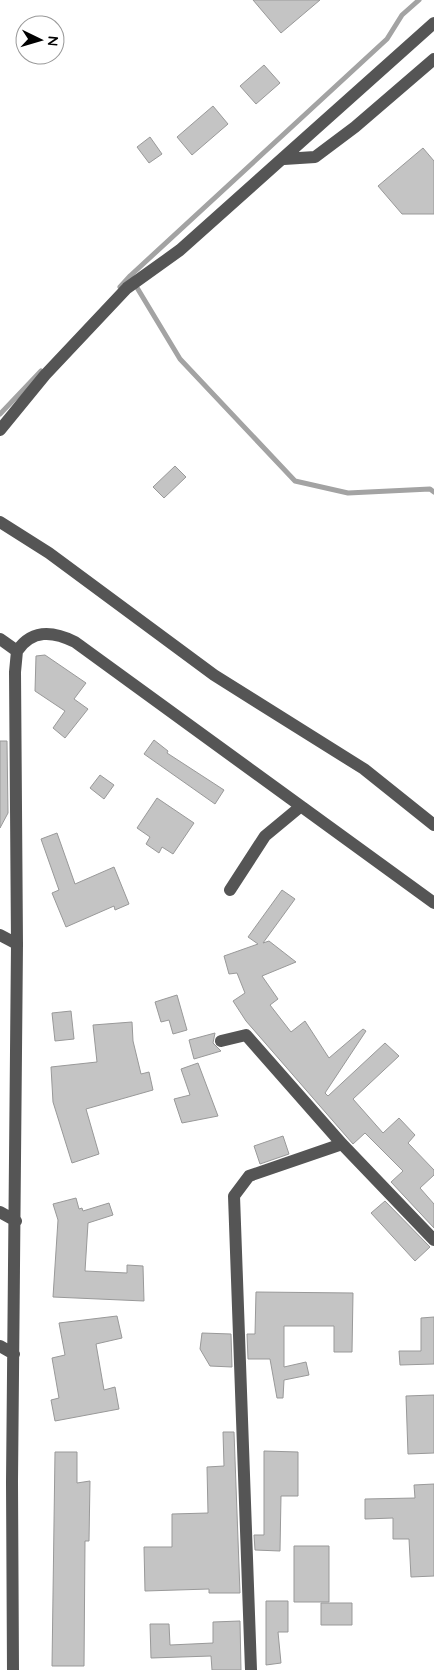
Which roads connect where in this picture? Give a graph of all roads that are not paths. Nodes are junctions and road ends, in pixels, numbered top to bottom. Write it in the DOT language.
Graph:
graph roads {
  1 [pos="434,23"];
  2 [pos="434,59"];
  3 [pos="284,159"];
  4 [pos="0,430"];
  5 [pos="0,522"];
  6 [pos="0,639"];
  7 [pos="17,651"];
  8 [pos="300,807"];
  9 [pos="434,825"];
  10 [pos="230,890"];
  11 [pos="434,903"];
  12 [pos="0,935"];
  13 [pos="17,944"];
  14 [pos="221,1041"];
  15 [pos="342,1144"];
  16 [pos="0,1212"];
  17 [pos="16,1221"];
  18 [pos="434,1240"];
  19 [pos="0,1346"];
  20 [pos="14,1354"];
  21 [pos="0,1474"];
  22 [pos="12,1482"];
  23 [pos="13,1670"];
  24 [pos="251,1670"];
  1 -- 3 [label="street"];
  2 -- 3 [label="street"];
  3 -- 4 [label="street"];
  5 -- 9 [label="street"];
  6 -- 7 [label="street"];
  7 -- 8 [label="street"];
  7 -- 13 [label="street"];
  8 -- 10 [label="street"];
  8 -- 11 [label="street"];
  12 -- 13 [label="street"];
  13 -- 17 [label="street"];
  14 -- 15 [label="street"];
  15 -- 18 [label="street"];
  15 -- 24 [label="street"];
  16 -- 17 [label="street"];
  17 -- 20 [label="street"];
  19 -- 20 [label="street"];
  20 -- 22 [label="street"];
  21 -- 22 [label="street"];
  22 -- 23 [label="street"];
}
